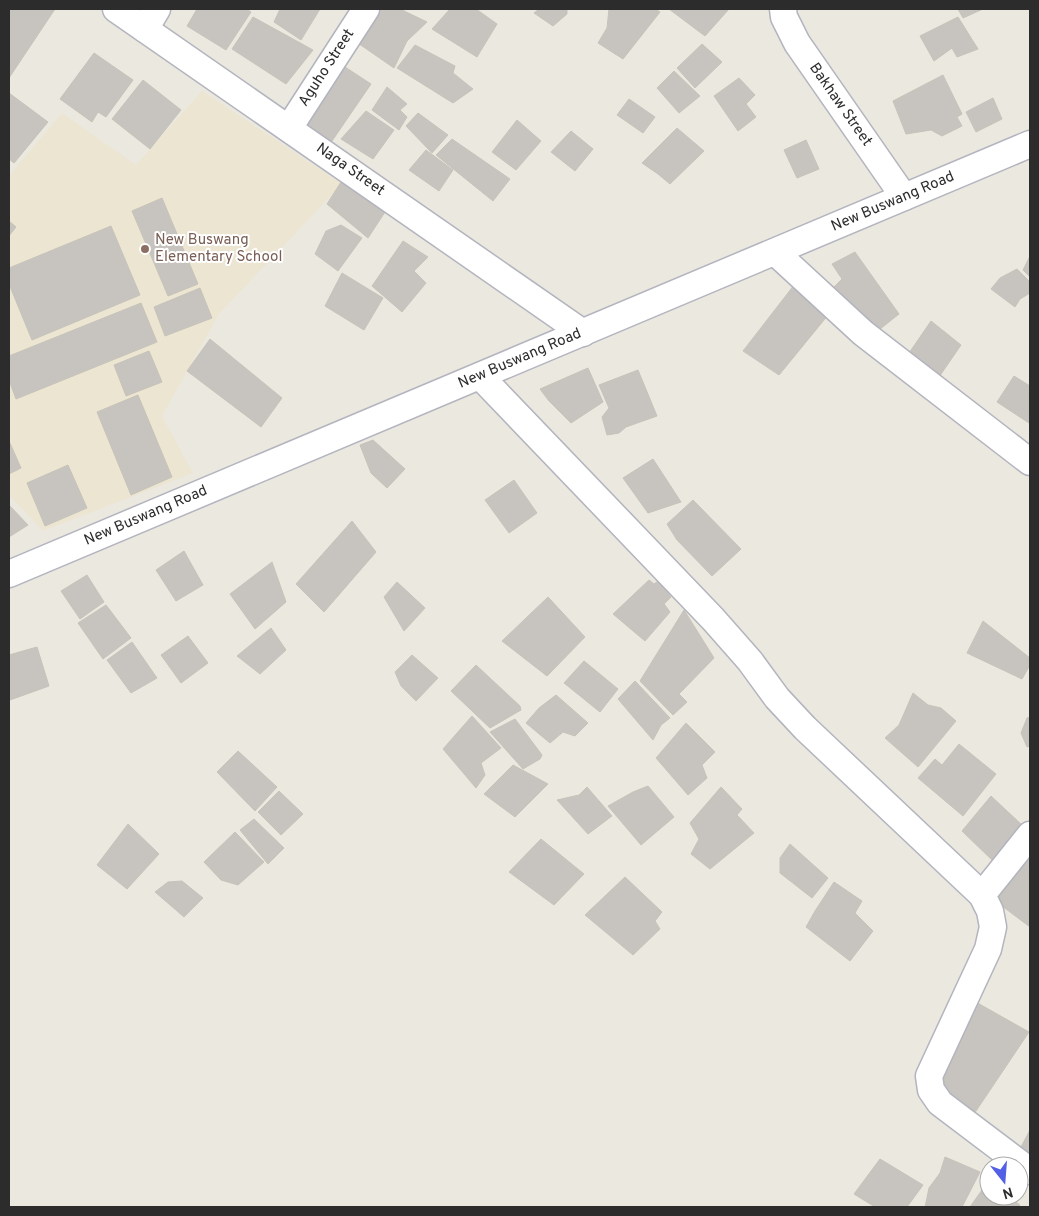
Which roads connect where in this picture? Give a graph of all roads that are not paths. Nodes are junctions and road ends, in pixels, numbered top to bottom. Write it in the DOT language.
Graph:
graph roads {
  1 [pos="116,9"];
  2 [pos="366,9"];
  3 [pos="782,9"];
  4 [pos="151,19"];
  5 [pos="289,128"];
  6 [pos="1030,144"];
  7 [pos="904,197"];
  8 [pos="775,252"];
  9 [pos="583,333"];
  10 [pos="480,376"];
  11 [pos="1030,462"];
  12 [pos="9,574"];
  13 [pos="1030,835"];
  14 [pos="982,895"];
  15 [pos="1030,1171"];
  1 -- 4 [label="street, Naga Street"];
  2 -- 5 [label="street, Aguho Street"];
  3 -- 7 [label="street, Bakhaw Street"];
  4 -- 5 [label="street, Naga Street"];
  5 -- 9 [label="street, Naga Street"];
  6 -- 7 [label="street, New Buswang Road"];
  7 -- 8 [label="street, New Buswang Road"];
  8 -- 9 [label="street, New Buswang Road"];
  8 -- 11 [label="street"];
  9 -- 10 [label="street, New Buswang Road"];
  10 -- 12 [label="street, New Buswang Road"];
  10 -- 14 [label="street"];
  13 -- 14 [label="street"];
  14 -- 15 [label="street"];
}
